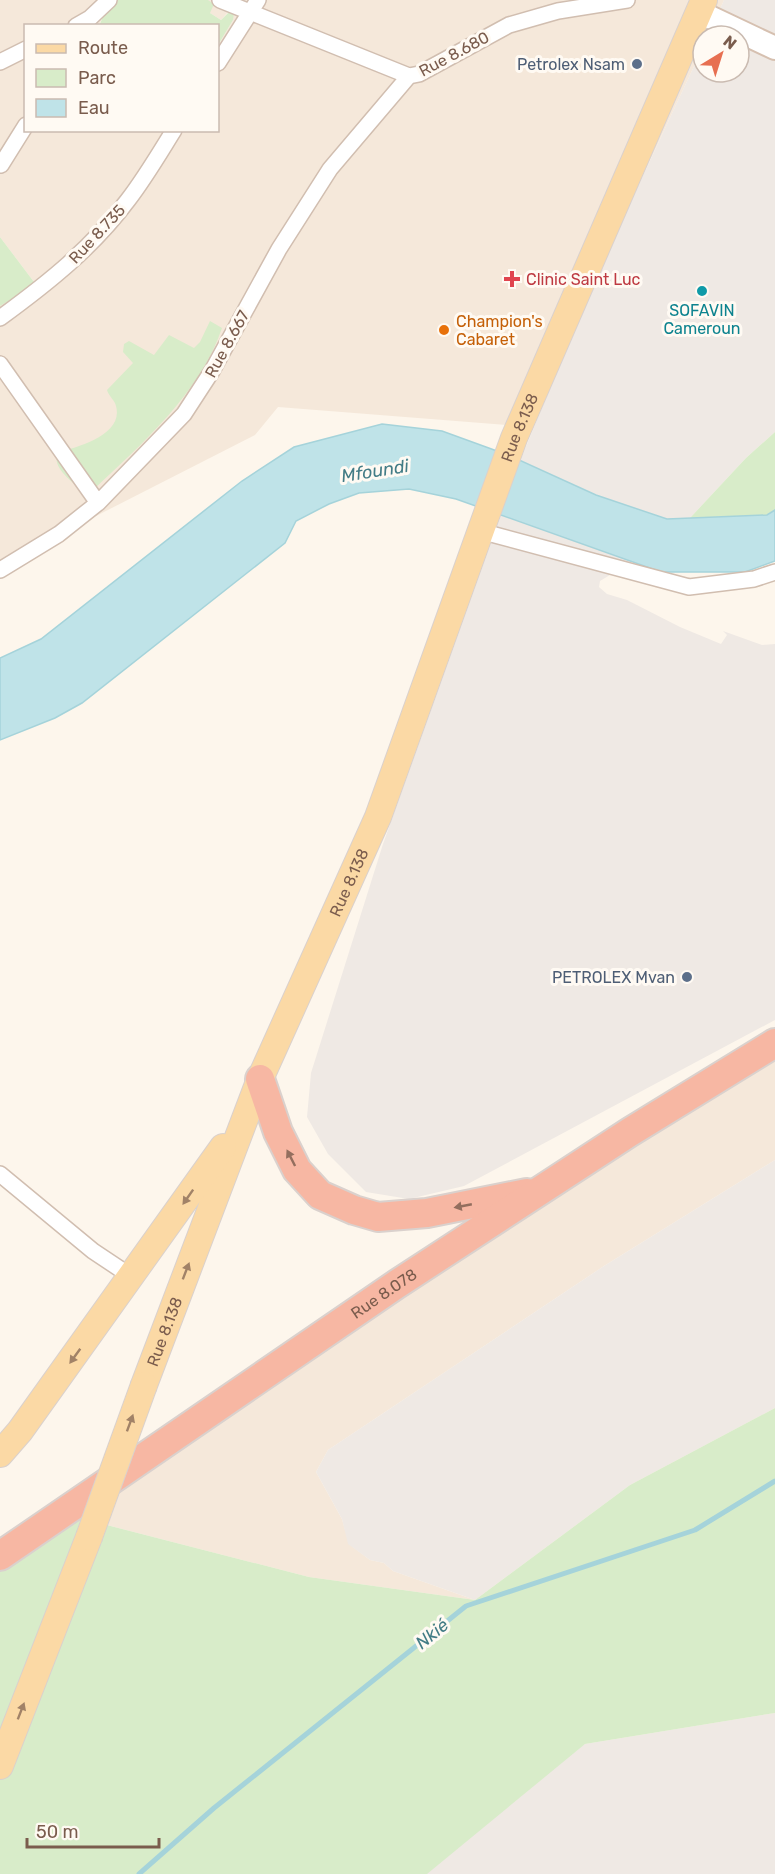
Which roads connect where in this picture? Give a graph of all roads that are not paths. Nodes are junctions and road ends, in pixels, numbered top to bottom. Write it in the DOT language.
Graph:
graph roads {
  1 [pos="109,0"];
  2 [pos="220,0"];
  3 [pos="627,0"];
  4 [pos="255,6"];
  5 [pos="701,6"];
  6 [pos="88,22"];
  7 [pos="775,48"];
  8 [pos="24,51"];
  9 [pos="219,61"];
  10 [pos="0,62"];
  11 [pos="409,76"];
  12 [pos="24,128"];
  13 [pos="173,132"];
  14 [pos="1,165"];
  15 [pos="0,318"];
  16 [pos="0,364"];
  17 [pos="98,503"];
  18 [pos="482,526"];
  19 [pos="0,570"];
  20 [pos="775,572"];
  21 [pos="775,1044"];
  22 [pos="260,1078"];
  23 [pos="245,1114"];
  24 [pos="0,1174"];
  25 [pos="541,1190"];
  26 [pos="132,1277"];
  27 [pos="0,1454"];
  28 [pos="0,1556"];
  29 [pos="0,1766"];
  1 -- 6 [label="street"];
  2 -- 4 [label="street, Rue 8.680"];
  3 -- 11 [label="street, Rue 8.680"];
  4 -- 9 [label="street"];
  4 -- 11 [label="street, Rue 8.680"];
  5 -- 7 [label="main road"];
  5 -- 18 [label="main road, Rue 8.138"];
  8 -- 10 [label="street"];
  11 -- 17 [label="street, Rue 8.667"];
  12 -- 14 [label="street"];
  13 -- 15 [label="street, Rue 8.735"];
  16 -- 17 [label="street"];
  17 -- 19 [label="street, Rue 8.667"];
  18 -- 20 [label="street"];
  18 -- 22 [label="main road, Rue 8.138"];
  21 -- 25 [label="highway, Rue 8.078"];
  22 -- 23 [label="main road, Rue 8.138"];
  25 -- 22 [label="highway, one-way"];
  23 -- 26 [label="main road, one-way"];
  29 -- 23 [label="main road, Rue 8.138, one-way, bridge"];
  24 -- 26 [label="street"];
  25 -- 28 [label="highway, Rue 8.078"];
  26 -- 27 [label="main road, one-way"];
}
